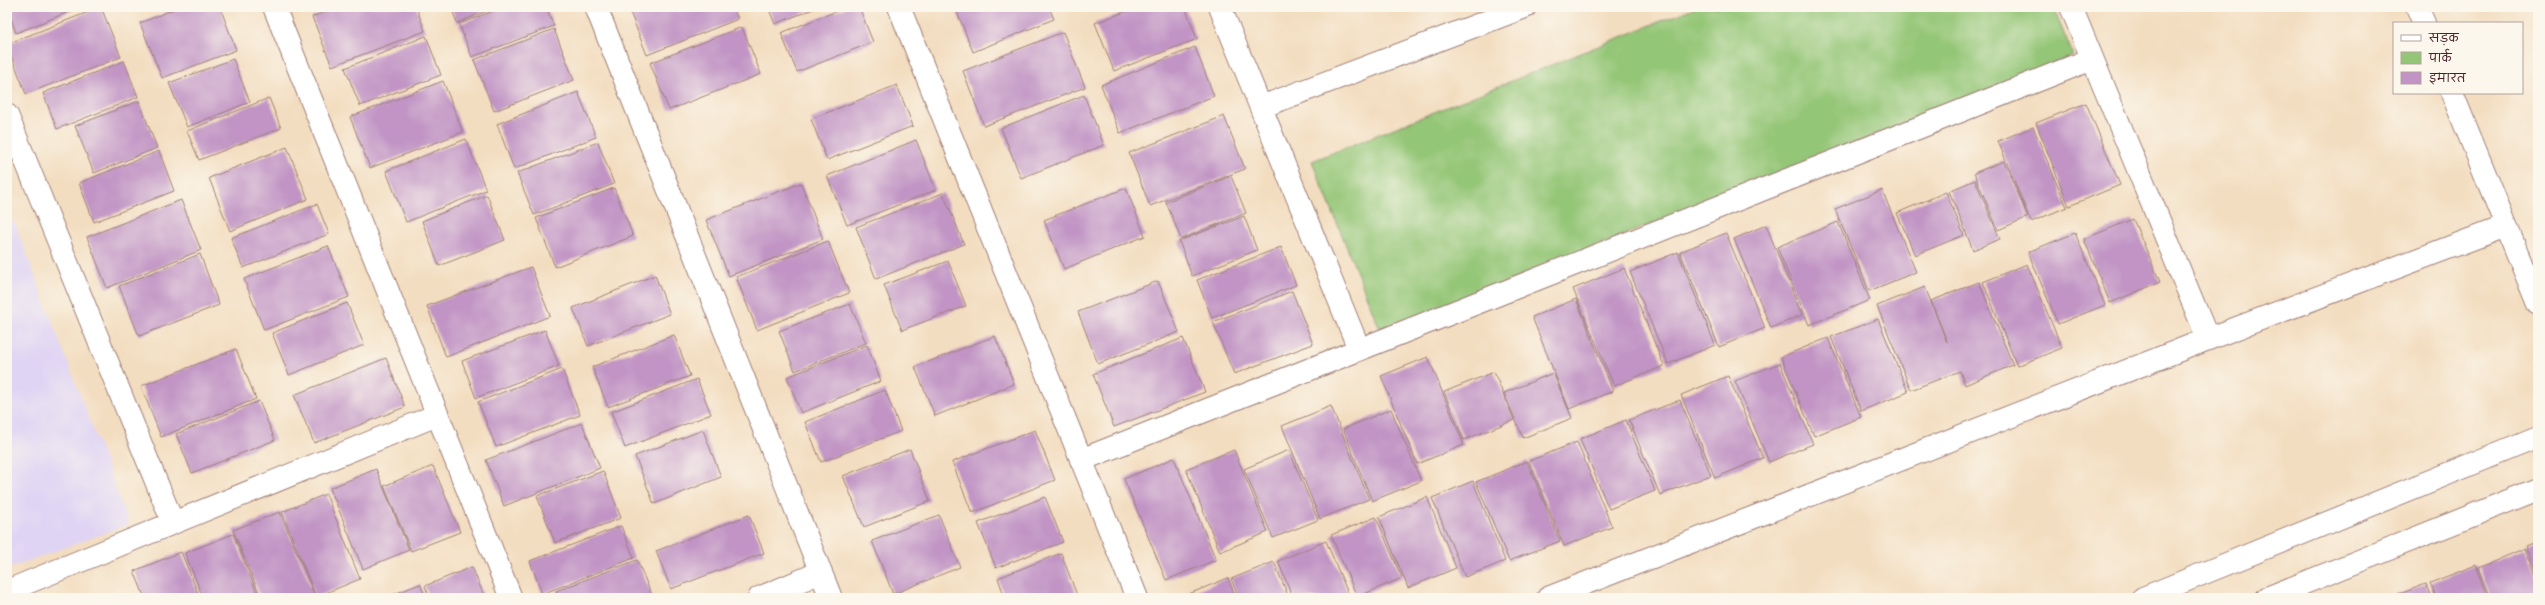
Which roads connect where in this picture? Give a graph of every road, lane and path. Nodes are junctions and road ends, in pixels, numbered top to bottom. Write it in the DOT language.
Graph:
graph roads {
  1 [pos="274,7"];
  2 [pos="596,7"];
  3 [pos="899,7"];
  4 [pos="1220,7"];
  5 [pos="1525,7"];
  6 [pos="2071,7"];
  7 [pos="2417,7"];
  8 [pos="2424,22"];
  9 [pos="2092,59"];
  10 [pos="2452,94"];
  11 [pos="1261,107"];
  12 [pos="7,115"];
  13 [pos="2506,226"];
  14 [pos="2538,304"];
  15 [pos="2208,339"];
  16 [pos="1359,349"];
  17 [pos="437,415"];
  18 [pos="2538,438"];
  19 [pos="1082,460"];
  20 [pos="2538,489"];
  21 [pos="173,523"];
  22 [pos="821,572"];
  23 [pos="2191,589"];
  24 [pos="7,591"];
  25 [pos="511,598"];
  26 [pos="758,598"];
  27 [pos="831,598"];
  28 [pos="1137,598"];
  29 [pos="1548,598"];
  30 [pos="2143,598"];
  31 [pos="2267,598"];
  1 -- 17 [label="street"];
  2 -- 22 [label="street"];
  3 -- 19 [label="street"];
  4 -- 11 [label="street"];
  5 -- 11 [label="street"];
  6 -- 9 [label="street"];
  7 -- 8 [label="street"];
  9 -- 15 [label="street"];
  9 -- 16 [label="street"];
  10 -- 13 [label="street"];
  11 -- 16 [label="street"];
  12 -- 21 [label="street"];
  13 -- 14 [label="street"];
  13 -- 15 [label="street"];
  15 -- 29 [label="street"];
  16 -- 19 [label="street"];
  17 -- 21 [label="street"];
  17 -- 25 [label="street"];
  18 -- 23 [label="street"];
  19 -- 28 [label="street"];
  20 -- 31 [label="street"];
  21 -- 24 [label="street"];
  22 -- 26 [label="street"];
  22 -- 27 [label="street"];
  23 -- 30 [label="street"];
}
